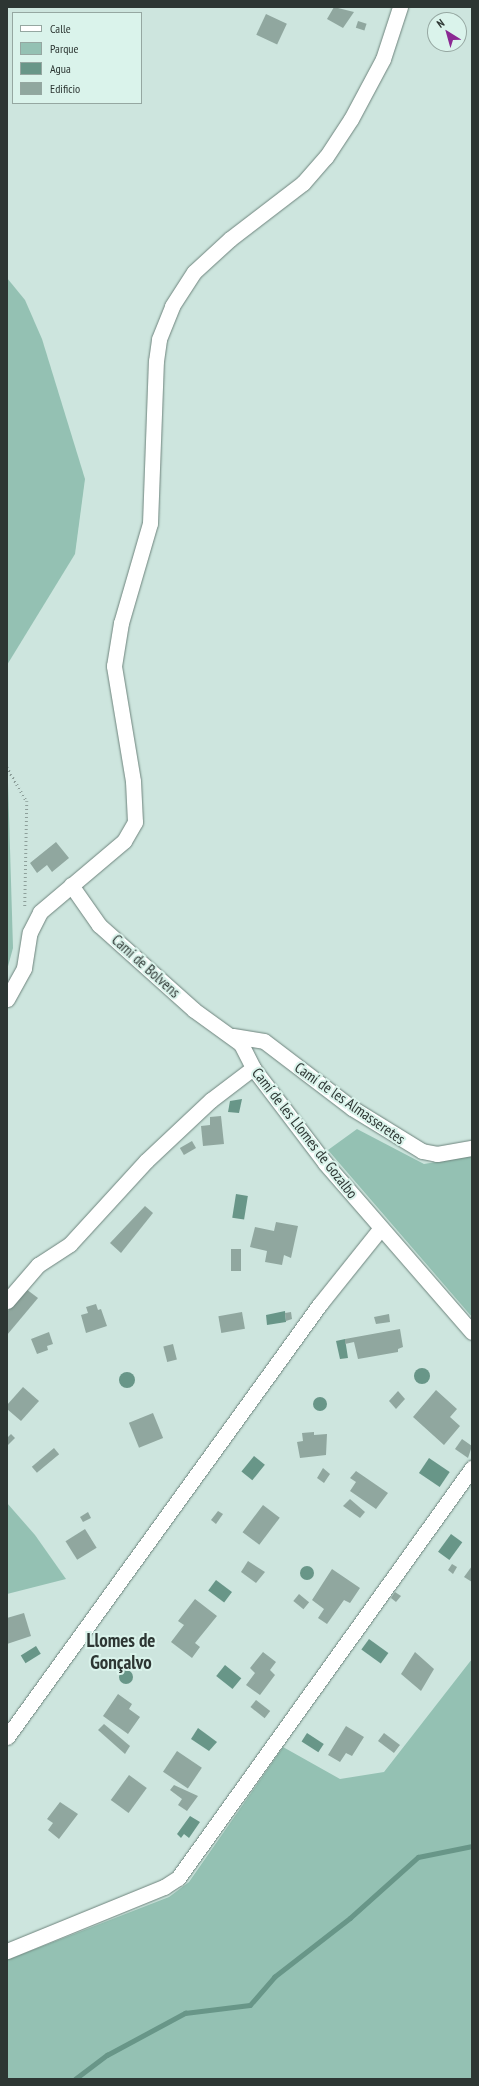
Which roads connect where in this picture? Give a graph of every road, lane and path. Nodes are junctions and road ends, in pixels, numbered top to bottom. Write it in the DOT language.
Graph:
graph roads {
  1 [pos="400,7"];
  2 [pos="7,767"];
  3 [pos="71,885"];
  4 [pos="25,912"];
  5 [pos="7,999"];
  6 [pos="233,1036"];
  7 [pos="253,1068"];
  8 [pos="472,1148"];
  9 [pos="380,1229"];
  10 [pos="7,1301"];
  11 [pos="472,1332"];
  12 [pos="472,1468"];
  13 [pos="7,1737"];
  14 [pos="7,1951"];
  1 -- 3 [label="street"];
  2 -- 4 [label="path"];
  3 -- 5 [label="street"];
  3 -- 6 [label="street, Camí de Bolvens"];
  6 -- 7 [label="street, Camí de les Llomes de Gozalbo"];
  6 -- 8 [label="street, Camí de les Almasseretes"];
  7 -- 9 [label="street, Camí de les Llomes de Gozalbo"];
  7 -- 10 [label="street"];
  9 -- 11 [label="street, Camí de les Llomes de Gozalbo"];
  9 -- 13 [label="street"];
  12 -- 14 [label="street"];
}
